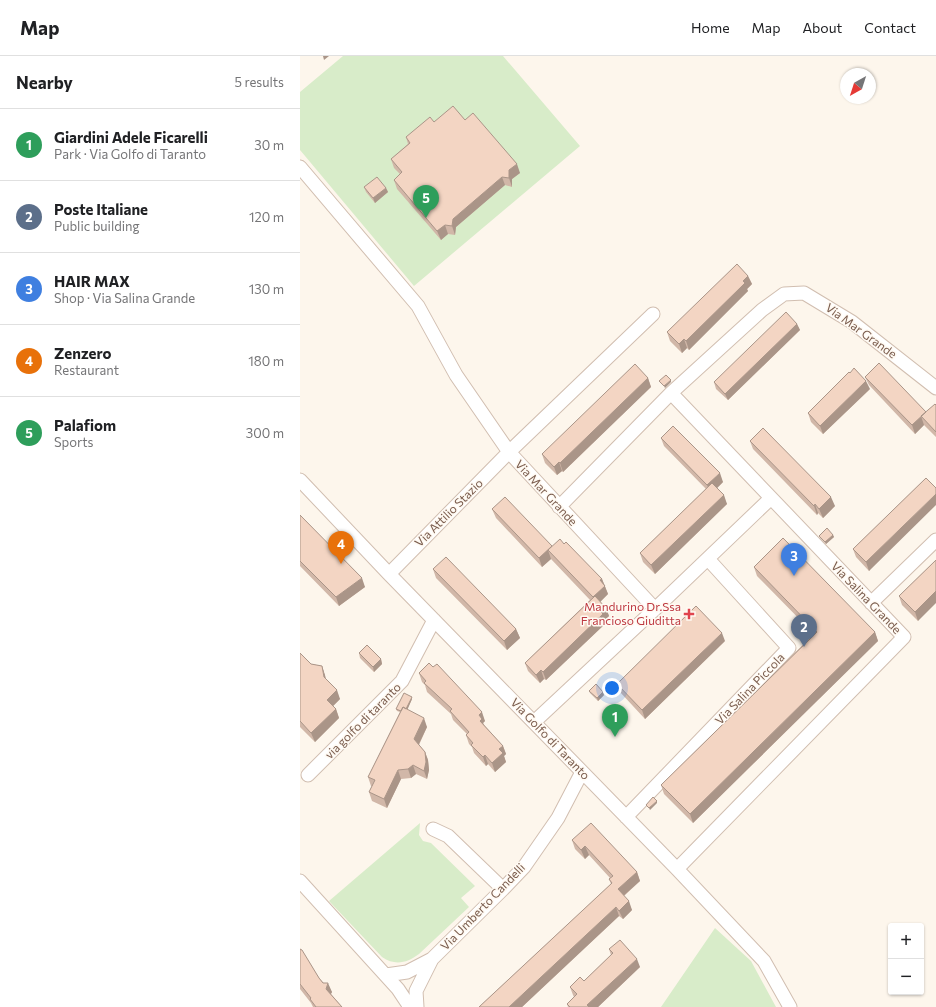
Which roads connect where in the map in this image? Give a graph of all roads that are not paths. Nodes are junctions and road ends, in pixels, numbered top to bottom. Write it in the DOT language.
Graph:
graph roads {
  1 [pos="300,167"];
  2 [pos="653,314"];
  3 [pos="936,388"];
  4 [pos="672,392"];
  5 [pos="509,452"];
  6 [pos="300,480"];
  7 [pos="771,498"];
  8 [pos="558,507"];
  9 [pos="936,540"];
  10 [pos="708,559"];
  11 [pos="389,574"];
  12 [pos="871,603"];
  13 [pos="656,609"];
  14 [pos="434,620"];
  15 [pos="534,722"];
  16 [pos="582,772"];
  17 [pos="308,775"];
  18 [pos="626,817"];
  19 [pos="433,829"];
  20 [pos="677,869"];
  21 [pos="300,881"];
  22 [pos="503,890"];
  23 [pos="432,959"];
  24 [pos="386,975"];
  25 [pos="410,1007"];
  26 [pos="417,1007"];
  27 [pos="790,1007"];
  1 -- 5 [label="street"];
  2 -- 5 [label="street, Via Mar Grande"];
  3 -- 4 [label="street, Via Mar Grande"];
  4 -- 7 [label="street, Via Salina Grande"];
  4 -- 8 [label="street, Via Mar Grande"];
  5 -- 8 [label="street, Via Mar Grande"];
  5 -- 11 [label="street, Via Attilio Stazio"];
  6 -- 11 [label="street, Via Golfo di Taranto"];
  7 -- 10 [label="street"];
  7 -- 12 [label="street, Via Salina Grande"];
  8 -- 13 [label="street, Via Mar Grande"];
  9 -- 12 [label="street"];
  10 -- 13 [label="street"];
  10 -- 18 [label="street, Via Salina Piccola"];
  11 -- 14 [label="street, Via Golfo di Taranto"];
  12 -- 20 [label="street, Via Salina Grande"];
  13 -- 15 [label="street"];
  14 -- 15 [label="street, Via Golfo di Taranto"];
  14 -- 17 [label="street, via golfo di taranto"];
  15 -- 16 [label="street, Via Golfo di Taranto"];
  16 -- 18 [label="street, Via Golfo di Taranto"];
  16 -- 22 [label="street, Via Umberto Candelli"];
  18 -- 20 [label="street, Via Golfo di Taranto"];
  19 -- 22 [label="street"];
  20 -- 27 [label="street, Via Golfo di Taranto"];
  21 -- 24 [label="street"];
  22 -- 23 [label="street, Via Umberto Candelli"];
  23 -- 24 [label="street, Via Umberto Candelli"];
  23 -- 26 [label="street, Via Umberto Candelli"];
  24 -- 25 [label="street"];
}
